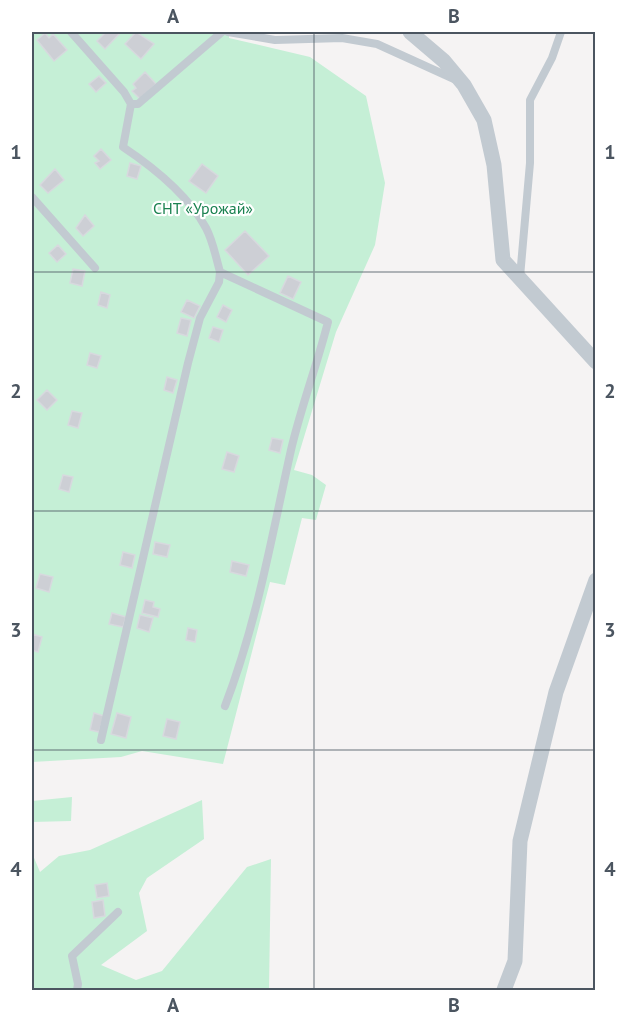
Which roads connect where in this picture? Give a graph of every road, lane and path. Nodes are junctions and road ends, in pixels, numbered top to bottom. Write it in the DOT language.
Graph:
graph roads {
  1 [pos="71,32"];
  2 [pos="222,32"];
  3 [pos="228,32"];
  4 [pos="410,32"];
  5 [pos="561,32"];
  6 [pos="464,85"];
  7 [pos="130,104"];
  8 [pos="32,197"];
  9 [pos="95,268"];
  10 [pos="220,272"];
  11 [pos="520,278"];
  12 [pos="596,362"];
  13 [pos="596,580"];
  14 [pos="225,706"];
  15 [pos="101,740"];
  16 [pos="118,912"];
  17 [pos="77,990"];
  18 [pos="504,990"];
  1 -- 7 [label="lane"];
  2 -- 7 [label="lane"];
  3 -- 6 [label="lane"];
  4 -- 6 [label="street"];
  5 -- 11 [label="lane"];
  6 -- 11 [label="street"];
  7 -- 10 [label="lane"];
  8 -- 9 [label="lane"];
  10 -- 14 [label="lane"];
  10 -- 15 [label="lane"];
  11 -- 12 [label="street"];
  13 -- 18 [label="street"];
  16 -- 17 [label="lane"];
}
